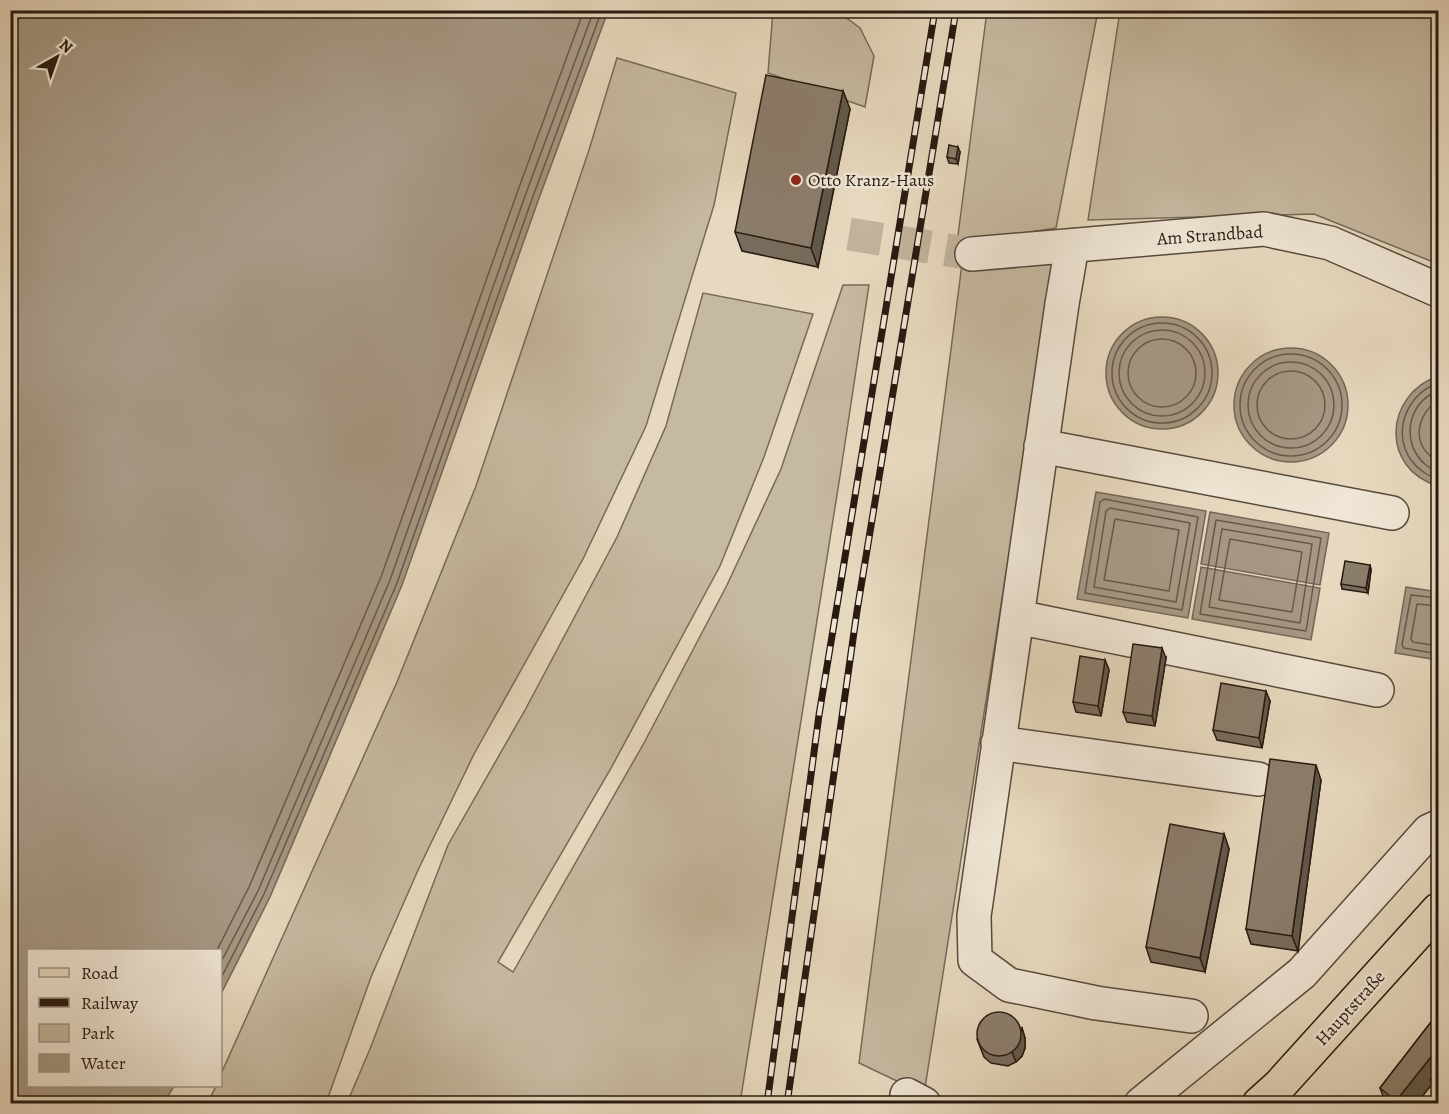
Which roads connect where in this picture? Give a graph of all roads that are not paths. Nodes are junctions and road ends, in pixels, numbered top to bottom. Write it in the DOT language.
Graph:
graph roads {
  1 [pos="1072,246"];
  2 [pos="972,254"];
  3 [pos="1438,290"];
  4 [pos="1041,446"];
  5 [pos="1392,513"];
  6 [pos="1017,617"];
  7 [pos="1377,690"];
  8 [pos="998,743"];
  9 [pos="1258,779"];
  10 [pos="1438,827"];
  11 [pos="1438,909"];
  12 [pos="1191,1016"];
  13 [pos="1140,1104"];
  14 [pos="1259,1104"];
  1 -- 2 [label="street, Am Strandbad"];
  1 -- 3 [label="street, Am Strandbad"];
  1 -- 4 [label="street"];
  4 -- 5 [label="street"];
  4 -- 6 [label="street"];
  6 -- 7 [label="street"];
  6 -- 8 [label="street"];
  8 -- 9 [label="street"];
  8 -- 12 [label="street"];
  10 -- 13 [label="street"];
  11 -- 14 [label="main road, Hauptstraße"];
}
